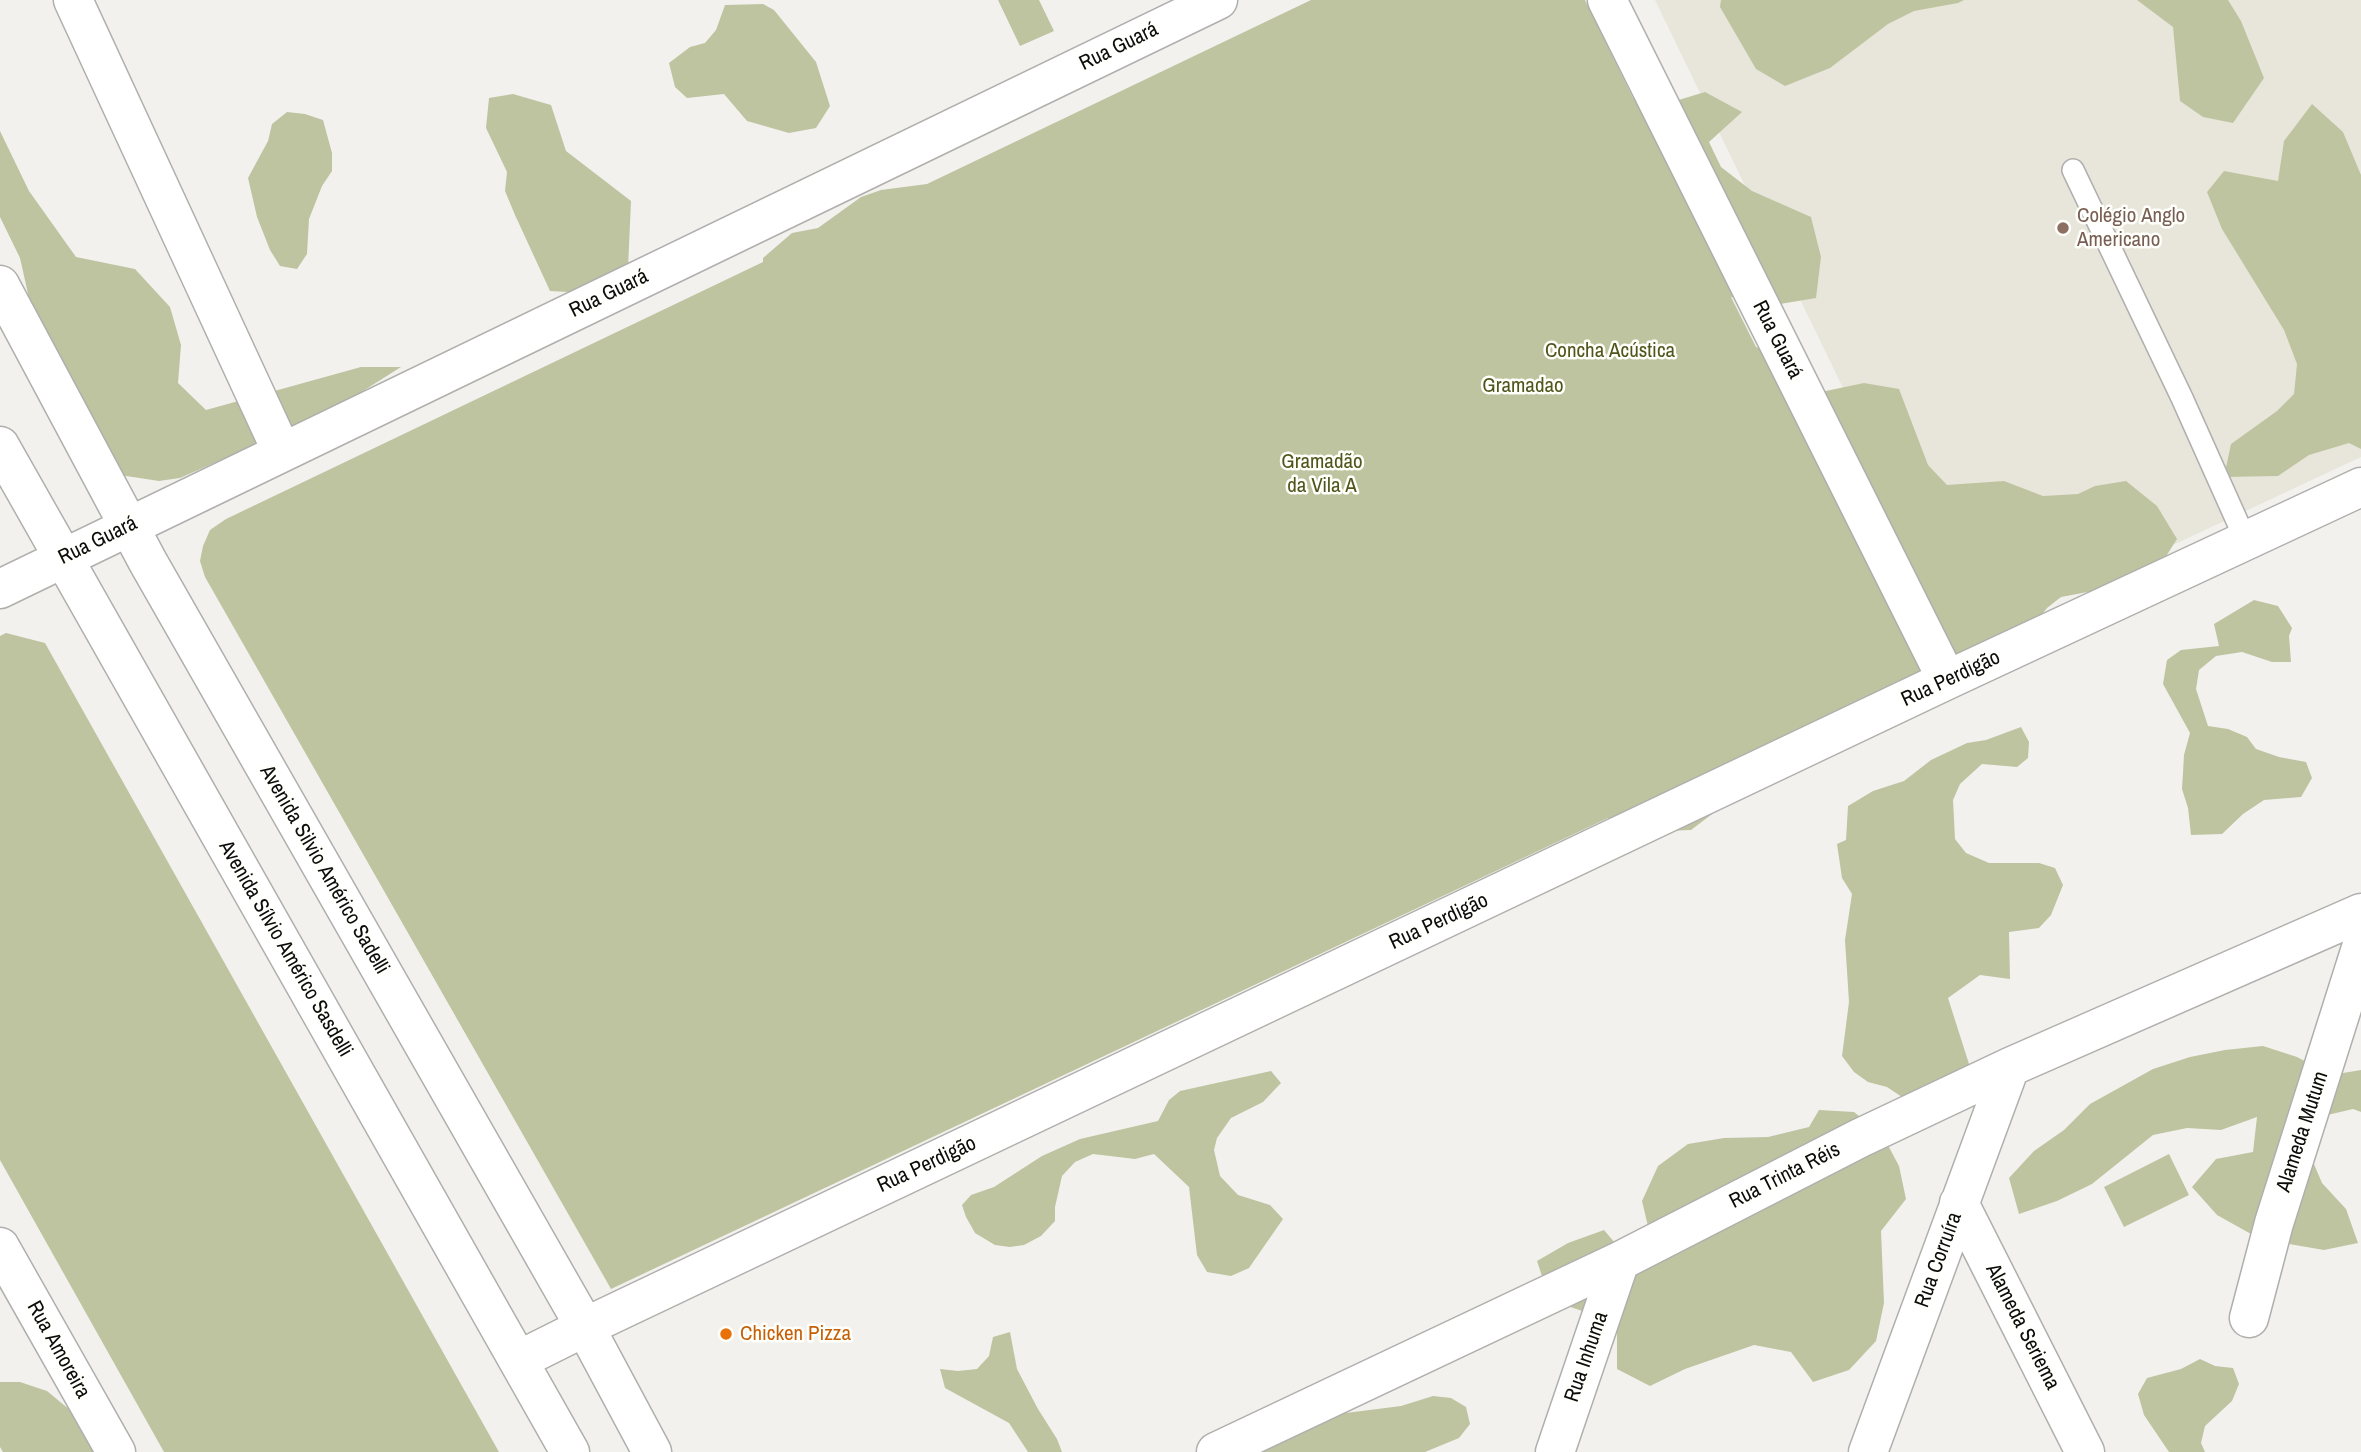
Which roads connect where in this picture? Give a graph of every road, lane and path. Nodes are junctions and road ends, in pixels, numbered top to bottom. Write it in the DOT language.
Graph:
graph roads {
  1 [pos="73,0"];
  2 [pos="1218,0"];
  3 [pos="1607,0"];
  4 [pos="2073,170"];
  5 [pos="0,285"];
  6 [pos="0,446"];
  7 [pos="282,452"];
  8 [pos="2361,487"];
  9 [pos="128,526"];
  10 [pos="2246,541"];
  11 [pos="62,558"];
  12 [pos="0,589"];
  13 [pos="1947,680"];
  14 [pos="2361,913"];
  15 [pos="2361,948"];
  16 [pos="2010,1068"];
  17 [pos="1959,1203"];
  18 [pos="0,1247"];
  19 [pos="1620,1261"];
  20 [pos="2249,1318"];
  21 [pos="585,1327"];
  22 [pos="519,1360"];
  23 [pos="116,1452"];
  24 [pos="570,1452"];
  25 [pos="652,1452"];
  26 [pos="1216,1452"];
  27 [pos="1555,1452"];
  28 [pos="1868,1452"];
  29 [pos="2085,1452"];
  1 -- 7 [label="street"];
  2 -- 7 [label="street, Rua Guará"];
  3 -- 13 [label="street, Rua Guará"];
  4 -- 10 [label="lane"];
  5 -- 9 [label="street, Avenida Silvio Américo Sadelli"];
  6 -- 11 [label="street, Avenida Sílvio Américo Sasdelli"];
  7 -- 9 [label="street, Rua Guará"];
  8 -- 10 [label="street, Rua Perdigão"];
  9 -- 11 [label="street, Rua Guará"];
  9 -- 21 [label="street, Avenida Silvio Américo Sadelli"];
  10 -- 13 [label="street, Rua Perdigão"];
  11 -- 12 [label="street, Rua Guará"];
  11 -- 22 [label="street, Avenida Sílvio Américo Sasdelli"];
  13 -- 21 [label="street, Rua Perdigão"];
  14 -- 16 [label="street, Rua Trinta Réis"];
  15 -- 20 [label="street, Alameda Mutum"];
  16 -- 17 [label="street, Rua Corruíra"];
  16 -- 19 [label="street, Rua Trinta Réis"];
  17 -- 28 [label="street, Rua Corruíra"];
  17 -- 29 [label="street, Alameda Seriema"];
  18 -- 23 [label="street, Rua Amoreira"];
  19 -- 26 [label="street, Rua Trinta Réis"];
  19 -- 27 [label="street, Rua Inhuma"];
  21 -- 22 [label="street, Rua Perdigão"];
  21 -- 25 [label="street, Avenida Silvio Américo Sadelli"];
  22 -- 24 [label="street, Avenida Sílvio Américo Sasdelli"];
}
